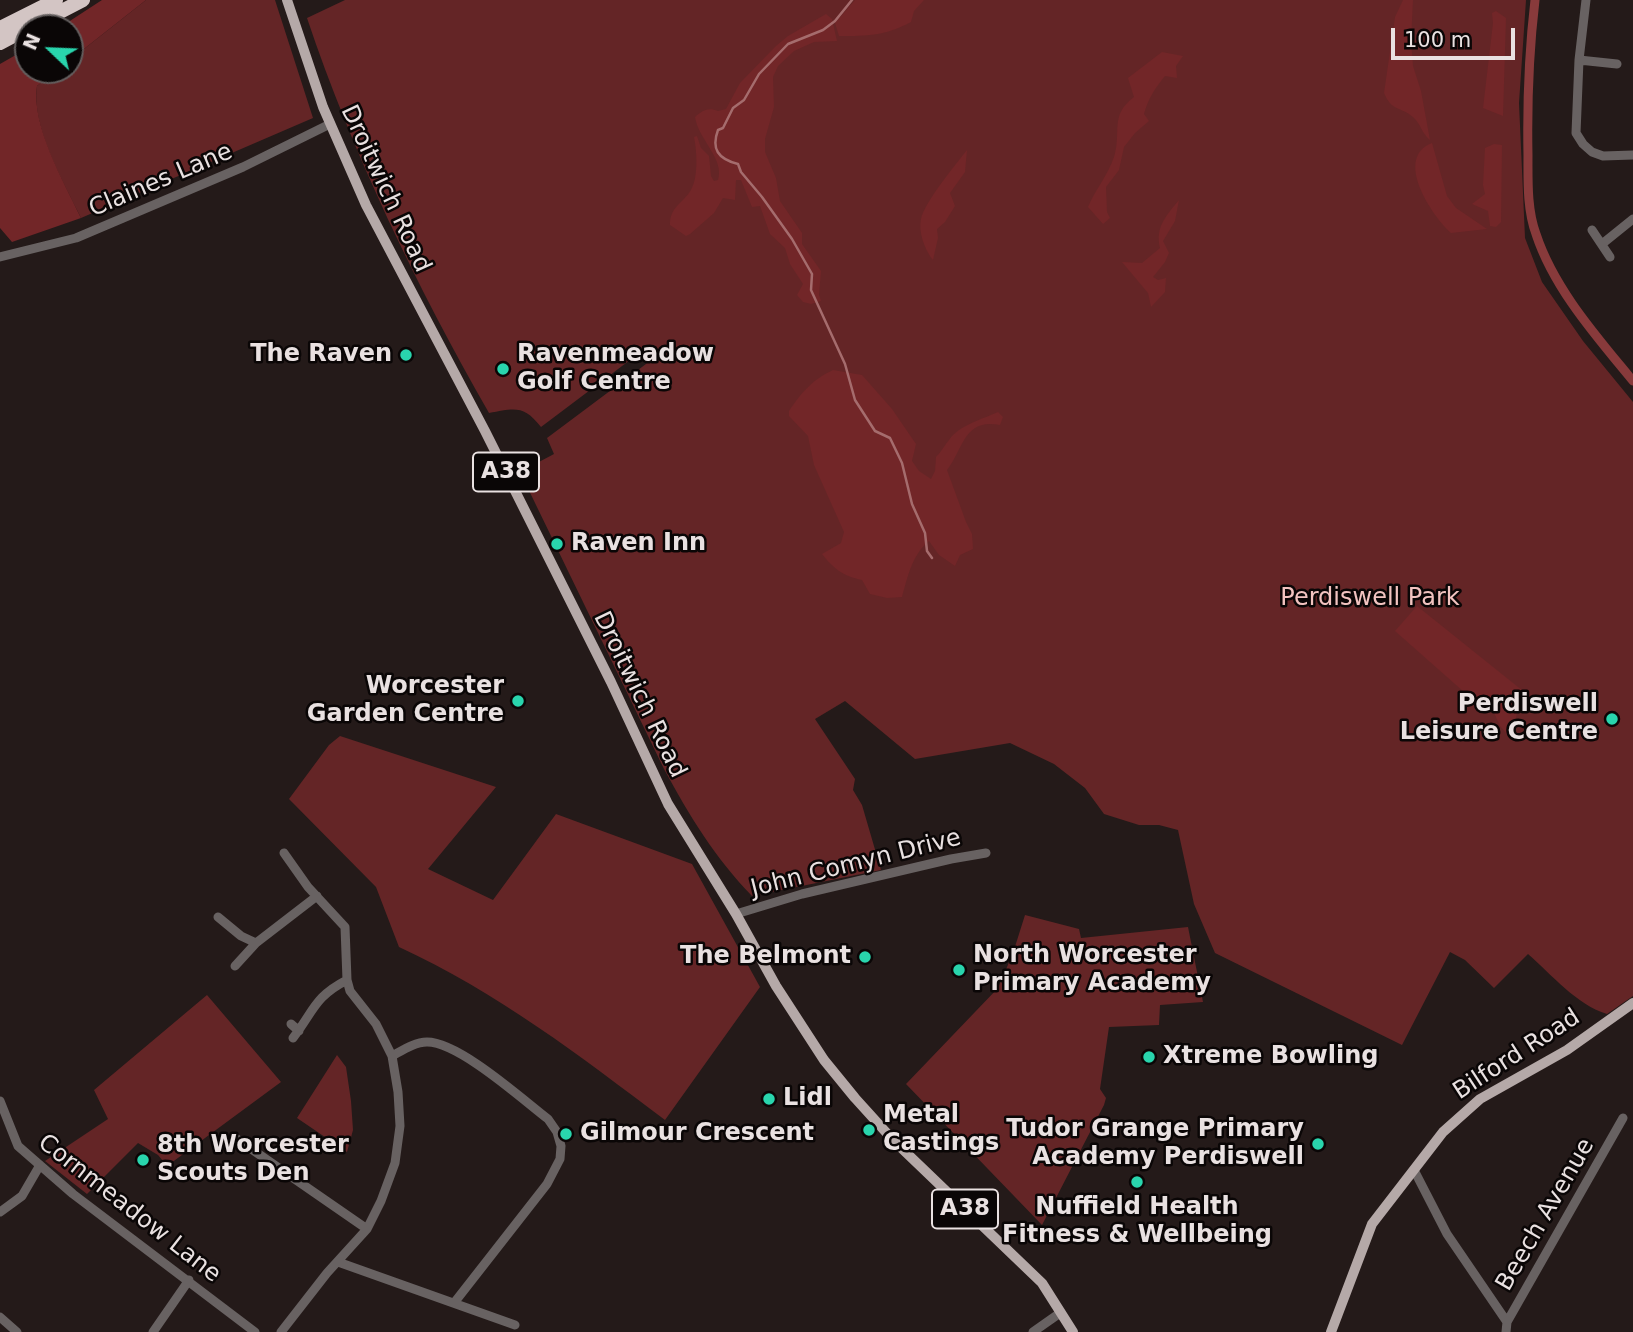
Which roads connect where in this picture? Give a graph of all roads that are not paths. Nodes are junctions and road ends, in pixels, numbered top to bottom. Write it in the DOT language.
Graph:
graph roads {
  1 [pos="56,0"];
  2 [pos="83,0"];
  3 [pos="287,0"];
  4 [pos="1586,0"];
  5 [pos="56,14"];
  6 [pos="0,28"];
  7 [pos="1579,60"];
  8 [pos="1618,64"];
  9 [pos="330,124"];
  10 [pos="1633,155"];
  11 [pos="1633,219"];
  12 [pos="1592,230"];
  13 [pos="1602,244"];
  14 [pos="0,257"];
  15 [pos="1609,257"];
  16 [pos="284,853"];
  17 [pos="986,853"];
  18 [pos="317,896"];
  19 [pos="736,914"];
  20 [pos="218,917"];
  21 [pos="256,943"];
  22 [pos="235,966"];
  23 [pos="347,981"];
  24 [pos="1633,1003"];
  25 [pos="291,1024"];
  26 [pos="392,1056"];
  27 [pos="0,1101"];
  28 [pos="1623,1118"];
  29 [pos="234,1137"];
  30 [pos="40,1165"];
  31 [pos="1414,1170"];
  32 [pos="0,1212"];
  33 [pos="367,1229"];
  34 [pos="338,1262"];
  35 [pos="189,1280"];
  36 [pos="454,1303"];
  37 [pos="1060,1313"];
  38 [pos="0,1317"];
  39 [pos="515,1325"];
  40 [pos="1506,1327"];
  41 [pos="17,1332"];
  42 [pos="153,1332"];
  43 [pos="255,1332"];
  44 [pos="281,1332"];
  45 [pos="1033,1332"];
  46 [pos="1073,1332"];
  47 [pos="1331,1332"];
  1 -- 6 [label="highway"];
  2 -- 5 [label="highway"];
  3 -- 9 [label="main road, Droitwich Road / A38"];
  4 -- 7 [label="street"];
  7 -- 8 [label="street"];
  7 -- 10 [label="street"];
  9 -- 14 [label="street, Claines Lane"];
  9 -- 19 [label="main road, Droitwich Road / A38"];
  11 -- 13 [label="street"];
  12 -- 13 [label="street"];
  13 -- 15 [label="street"];
  16 -- 18 [label="street"];
  17 -- 19 [label="street, John Comyn Drive"];
  18 -- 21 [label="street"];
  18 -- 23 [label="street"];
  19 -- 37 [label="main road, Droitwich Road / A38"];
  20 -- 21 [label="street"];
  21 -- 22 [label="street"];
  23 -- 25 [label="street"];
  23 -- 26 [label="street"];
  24 -- 31 [label="main road, Bilford Road"];
  26 -- 33 [label="street"];
  26 -- 36 [label="street"];
  27 -- 30 [label="street, Cornmeadow Lane"];
  28 -- 40 [label="street, Beech Avenue"];
  29 -- 33 [label="street"];
  30 -- 32 [label="street"];
  30 -- 35 [label="street, Cornmeadow Lane"];
  31 -- 40 [label="street"];
  31 -- 47 [label="main road, Bilford Road"];
  33 -- 34 [label="street"];
  34 -- 36 [label="street"];
  34 -- 44 [label="street"];
  35 -- 42 [label="street"];
  35 -- 43 [label="street, Cornmeadow Lane"];
  36 -- 39 [label="street"];
  37 -- 45 [label="street"];
  37 -- 46 [label="main road, Droitwich Road / A38"];
  38 -- 41 [label="street"];
}
